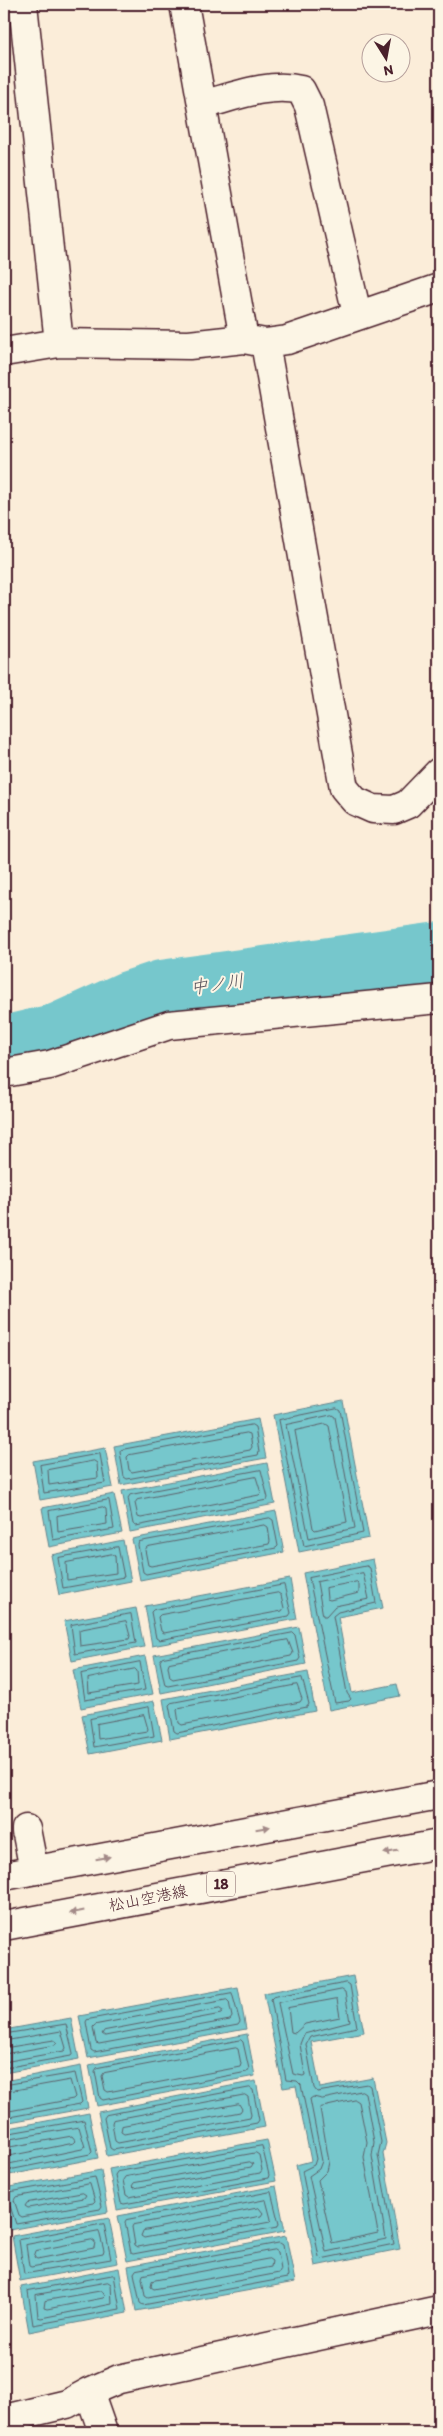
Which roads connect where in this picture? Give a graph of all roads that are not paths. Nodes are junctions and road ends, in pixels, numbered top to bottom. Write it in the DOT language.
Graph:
graph roads {
  1 [pos="23,4"];
  2 [pos="184,4"];
  3 [pos="202,105"];
  4 [pos="439,288"];
  5 [pos="357,314"];
  6 [pos="254,341"];
  7 [pos="59,343"];
  8 [pos="4,352"];
  9 [pos="439,772"];
  10 [pos="439,999"];
  11 [pos="4,1073"];
  12 [pos="439,1796"];
  13 [pos="26,1832"];
  14 [pos="439,1844"];
  15 [pos="34,1870"];
  16 [pos="4,1876"];
  17 [pos="4,1926"];
  18 [pos="439,2310"];
  19 [pos="89,2392"];
  20 [pos="4,2419"];
  21 [pos="102,2432"];
  1 -- 7 [label="street"];
  2 -- 3 [label="street"];
  3 -- 5 [label="street"];
  3 -- 6 [label="street"];
  4 -- 5 [label="street"];
  5 -- 6 [label="street"];
  6 -- 7 [label="street"];
  6 -- 9 [label="street"];
  7 -- 8 [label="street"];
  10 -- 11 [label="street"];
  15 -- 12 [label="street, one-way"];
  13 -- 15 [label="street"];
  14 -- 17 [label="street, 松山空港線 / 18, one-way"];
  15 -- 16 [label="street"];
  18 -- 19 [label="street"];
  19 -- 20 [label="street"];
  19 -- 21 [label="street"];
}
